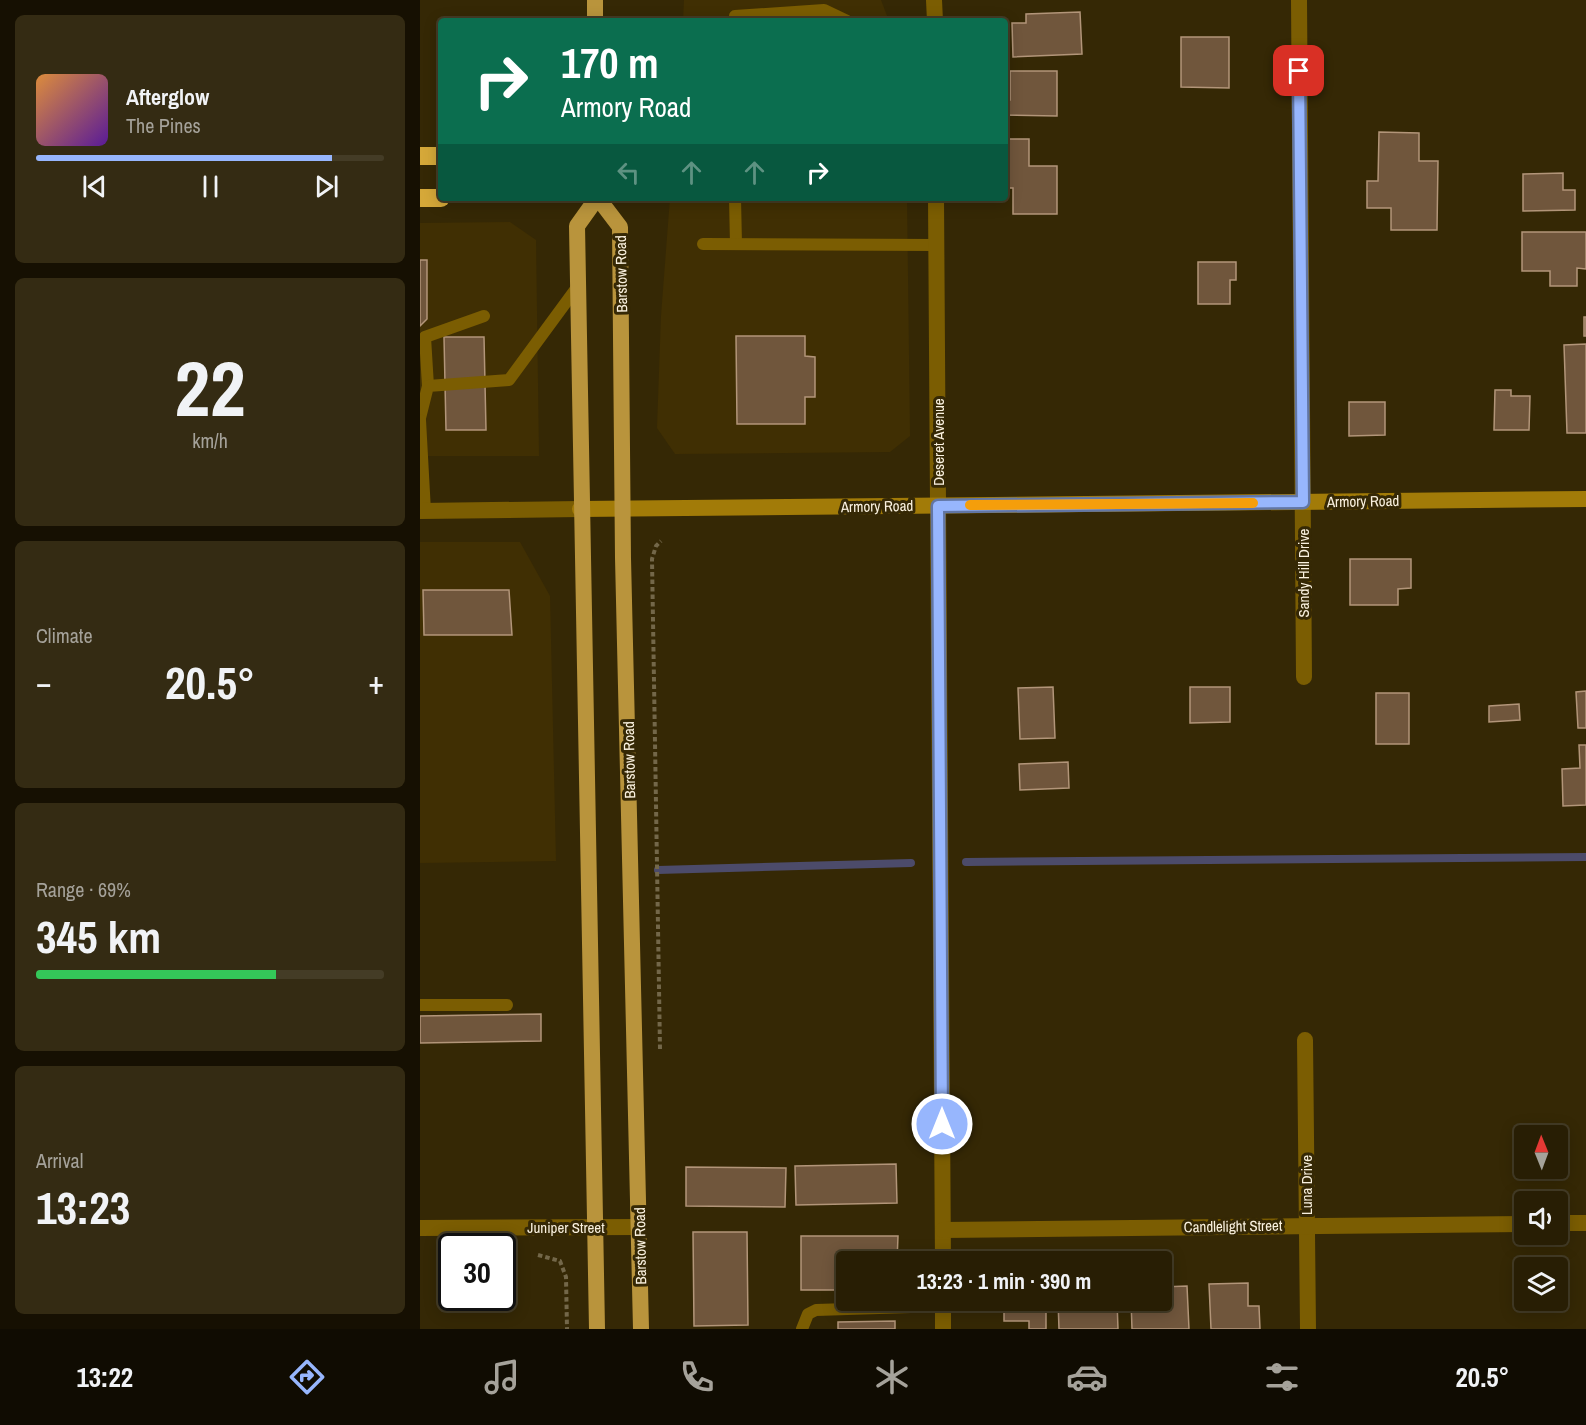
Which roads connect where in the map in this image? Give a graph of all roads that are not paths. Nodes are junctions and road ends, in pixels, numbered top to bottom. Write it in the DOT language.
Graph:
graph roads {
  1 [pos="595,0"];
  2 [pos="934,0"];
  3 [pos="1299,0"];
  4 [pos="735,16"];
  5 [pos="595,18"];
  6 [pos="841,18"];
  7 [pos="935,18"];
  8 [pos="420,156"];
  9 [pos="438,156"];
  10 [pos="420,198"];
  11 [pos="438,198"];
  12 [pos="596,201"];
  13 [pos="600,201"];
  14 [pos="735,201"];
  15 [pos="936,201"];
  16 [pos="703,244"];
  17 [pos="736,244"];
  18 [pos="936,245"];
  19 [pos="578,286"];
  20 [pos="484,316"];
  21 [pos="428,386"];
  22 [pos="420,419"];
  23 [pos="1586,499"];
  24 [pos="1303,502"];
  25 [pos="938,506"];
  26 [pos="580,509"];
  27 [pos="623,509"];
  28 [pos="422,511"];
  29 [pos="1304,677"];
  30 [pos="420,1005"];
  31 [pos="507,1005"];
  32 [pos="1305,1040"];
  33 [pos="1568,1223"];
  34 [pos="1586,1223"];
  35 [pos="1514,1224"];
  36 [pos="1306,1226"];
  37 [pos="595,1227"];
  38 [pos="639,1227"];
  39 [pos="420,1228"];
  40 [pos="943,1230"];
  41 [pos="943,1251"];
  42 [pos="836,1309"];
  43 [pos="943,1311"];
  44 [pos="597,1329"];
  45 [pos="641,1329"];
  46 [pos="802,1329"];
  47 [pos="944,1329"];
  48 [pos="1308,1329"];
  1 -- 5 [label="main road"];
  2 -- 7 [label="street"];
  3 -- 24 [label="street, Sandy Hill Drive"];
  4 -- 6 [label="lane"];
  8 -- 9 [label="highway"];
  10 -- 11 [label="highway"];
  12 -- 19 [label="main road, Barstow Road"];
  13 -- 27 [label="main road, Barstow Road"];
  14 -- 17 [label="lane"];
  15 -- 18 [label="street, Deseret Avenue"];
  16 -- 17 [label="lane"];
  17 -- 18 [label="lane"];
  18 -- 25 [label="street, Deseret Avenue"];
  19 -- 21 [label="lane"];
  19 -- 26 [label="main road, Barstow Road"];
  20 -- 21 [label="lane"];
  21 -- 22 [label="lane"];
  22 -- 28 [label="lane"];
  23 -- 24 [label="main road, Armory Road"];
  24 -- 25 [label="main road, Armory Road"];
  24 -- 29 [label="street, Sandy Hill Drive"];
  25 -- 27 [label="main road, Armory Road"];
  25 -- 40 [label="street, Deseret Avenue"];
  26 -- 27 [label="main road, Armory Road"];
  26 -- 28 [label="street, Armory Road"];
  26 -- 37 [label="main road, Barstow Road"];
  27 -- 38 [label="main road, Barstow Road"];
  30 -- 31 [label="lane"];
  32 -- 36 [label="street, Luna Drive"];
  33 -- 34 [label="street"];
  35 -- 36 [label="street, Candlelight Street"];
  36 -- 40 [label="street, Candlelight Street"];
  36 -- 48 [label="street, Luna Drive"];
  37 -- 38 [label="street, Juniper Street"];
  37 -- 39 [label="street, Juniper Street"];
  37 -- 44 [label="main road, Barstow Road"];
  38 -- 45 [label="main road, Barstow Road"];
  40 -- 41 [label="street, Deseret Avenue"];
  42 -- 46 [label="lane"];
  43 -- 47 [label="street"];
}
